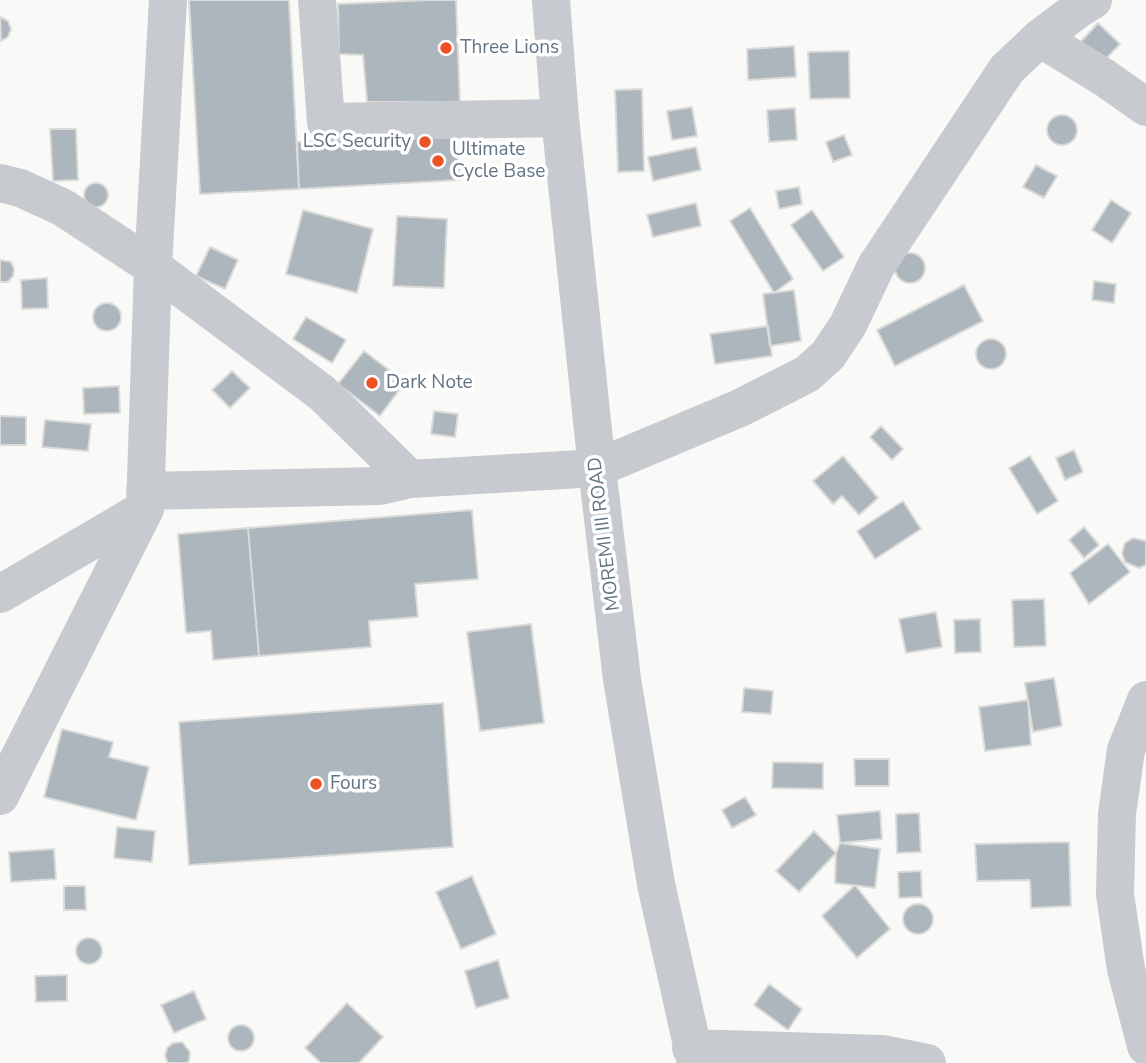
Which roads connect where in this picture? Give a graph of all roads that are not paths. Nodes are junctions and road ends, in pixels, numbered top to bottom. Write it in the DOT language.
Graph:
graph roads {
  1 [pos="168,0"];
  2 [pos="317,0"];
  3 [pos="551,0"];
  4 [pos="1093,0"];
  5 [pos="1040,38"];
  6 [pos="1146,107"];
  7 [pos="560,117"];
  8 [pos="0,183"];
  9 [pos="153,267"];
  10 [pos="597,468"];
  11 [pos="410,479"];
  12 [pos="145,500"];
  13 [pos="0,594"];
  14 [pos="1146,700"];
  15 [pos="0,796"];
  16 [pos="1136,966"];
  17 [pos="1146,1046"];
  18 [pos="693,1056"];
  19 [pos="927,1063"];
  1 -- 9 [label="street"];
  2 -- 7 [label="street"];
  3 -- 7 [label="street, MOREMI III ROAD"];
  4 -- 5 [label="street"];
  5 -- 6 [label="street"];
  5 -- 10 [label="street"];
  7 -- 10 [label="street, MOREMI III ROAD"];
  8 -- 9 [label="street"];
  9 -- 11 [label="street"];
  9 -- 12 [label="street"];
  10 -- 11 [label="street"];
  10 -- 18 [label="street, MOREMI III ROAD"];
  11 -- 12 [label="street"];
  12 -- 13 [label="street"];
  12 -- 15 [label="street"];
  14 -- 16 [label="street"];
  16 -- 17 [label="street"];
  18 -- 19 [label="street"];
}
